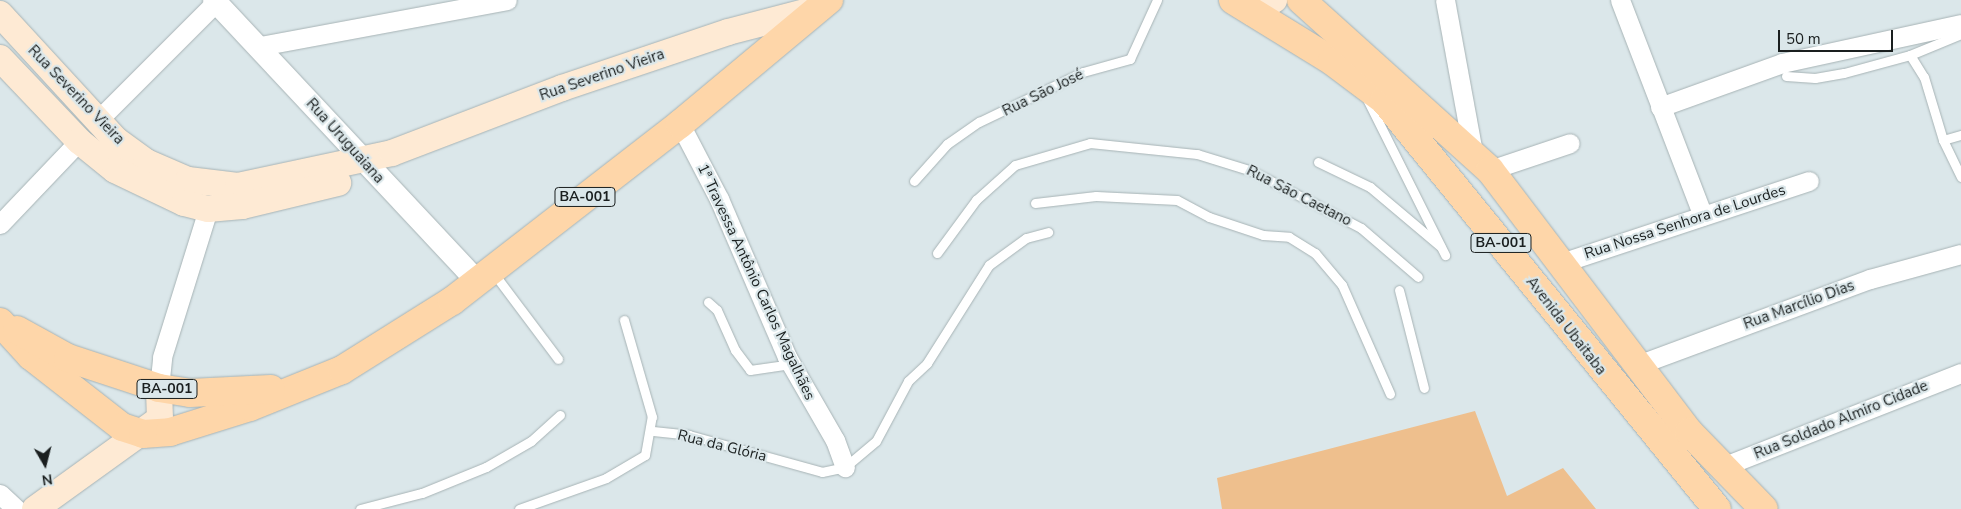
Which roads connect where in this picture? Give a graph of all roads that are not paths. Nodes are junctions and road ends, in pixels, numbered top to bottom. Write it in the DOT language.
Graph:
graph roads {
  1 [pos="507,0"];
  2 [pos="1156,0"];
  3 [pos="1301,0"];
  4 [pos="1445,0"];
  5 [pos="1620,0"];
  6 [pos="215,1"];
  7 [pos="823,4"];
  8 [pos="1253,4"];
  9 [pos="2,20"];
  10 [pos="1961,24"];
  11 [pos="1961,34"];
  12 [pos="260,46"];
  13 [pos="1910,55"];
  14 [pos="0,58"];
  15 [pos="1786,76"];
  16 [pos="1364,82"];
  17 [pos="1660,107"];
  18 [pos="97,121"];
  19 [pos="680,124"];
  20 [pos="1961,135"];
  21 [pos="1943,140"];
  22 [pos="79,141"];
  23 [pos="1570,143"];
  24 [pos="1481,161"];
  25 [pos="1318,162"];
  26 [pos="365,164"];
  27 [pos="1961,178"];
  28 [pos="914,181"];
  29 [pos="1809,181"];
  30 [pos="1035,203"];
  31 [pos="208,209"];
  32 [pos="1703,216"];
  33 [pos="0,224"];
  34 [pos="1048,232"];
  35 [pos="937,253"];
  36 [pos="1961,254"];
  37 [pos="1560,263"];
  38 [pos="1418,277"];
  39 [pos="487,280"];
  40 [pos="1398,290"];
  41 [pos="708,302"];
  42 [pos="624,320"];
  43 [pos="1,323"];
  44 [pos="558,359"];
  45 [pos="791,364"];
  46 [pos="1640,364"];
  47 [pos="342,370"];
  48 [pos="1961,373"];
  49 [pos="109,374"];
  50 [pos="160,388"];
  51 [pos="1424,388"];
  52 [pos="1390,394"];
  53 [pos="100,410"];
  54 [pos="560,415"];
  55 [pos="653,431"];
  56 [pos="143,434"];
  57 [pos="845,467"];
  58 [pos="1722,467"];
  59 [pos="0,494"];
  60 [pos="16,509"];
  61 [pos="35,509"];
  62 [pos="360,509"];
  63 [pos="519,509"];
  64 [pos="1717,509"];
  65 [pos="1764,509"];
  1 -- 12 [label="street"];
  2 -- 28 [label="lane, Rua São José"];
  3 -- 24 [label="main road, BA-001"];
  4 -- 24 [label="street"];
  5 -- 17 [label="street"];
  6 -- 12 [label="street, Rua Uruguaiana"];
  6 -- 18 [label="street"];
  7 -- 19 [label="main road, BA-001"];
  7 -- 26 [label="main road, Rua Severino Vieira"];
  8 -- 16 [label="main road, Avenida Ubaitaba / BA-001"];
  9 -- 18 [label="main road, Rua Severino Vieira"];
  10 -- 17 [label="street"];
  11 -- 13 [label="lane"];
  12 -- 26 [label="street, Rua Uruguaiana"];
  13 -- 15 [label="lane"];
  13 -- 21 [label="lane"];
  14 -- 22 [label="main road, Rua Severino Vieira"];
  16 -- 25 [label="lane"];
  16 -- 64 [label="main road, Avenida Ubaitaba / BA-001"];
  17 -- 32 [label="street"];
  18 -- 26 [label="main road, Rua Severino Vieira"];
  19 -- 39 [label="main road, BA-001"];
  19 -- 45 [label="street, 1ª Travessa Antônio Carlos Magalhães"];
  20 -- 21 [label="lane"];
  21 -- 27 [label="lane"];
  22 -- 31 [label="main road, Rua Severino Vieira"];
  22 -- 33 [label="street"];
  23 -- 24 [label="street"];
  24 -- 37 [label="main road, BA-001"];
  26 -- 31 [label="main road, Rua Severino Vieira"];
  26 -- 39 [label="street, Rua Uruguaiana"];
  29 -- 32 [label="street, Rua Nossa Senhora de Lourdes"];
  30 -- 52 [label="lane"];
  31 -- 50 [label="street"];
  32 -- 37 [label="street, Rua Nossa Senhora de Lourdes"];
  34 -- 57 [label="lane"];
  35 -- 38 [label="lane, Rua São Caetano"];
  36 -- 46 [label="street, Rua Marcílio Dias"];
  37 -- 46 [label="main road, BA-001"];
  39 -- 44 [label="lane"];
  39 -- 47 [label="main road, BA-001"];
  40 -- 51 [label="lane"];
  41 -- 45 [label="lane"];
  42 -- 55 [label="lane"];
  43 -- 49 [label="main road, BA-001"];
  43 -- 53 [label="main road, BA-001"];
  45 -- 57 [label="street, 1ª Travessa Antônio Carlos Magalhães"];
  46 -- 58 [label="main road, BA-001"];
  47 -- 50 [label="main road, BA-001"];
  47 -- 56 [label="main road, BA-001"];
  48 -- 58 [label="street, Rua Soldado Almiro Cidade"];
  49 -- 50 [label="main road, BA-001"];
  49 -- 53 [label="main road"];
  50 -- 56 [label="main road"];
  53 -- 56 [label="main road, BA-001"];
  54 -- 62 [label="lane"];
  55 -- 57 [label="lane, Rua da Glória"];
  55 -- 63 [label="lane"];
  56 -- 61 [label="main road"];
  58 -- 65 [label="main road, BA-001"];
  59 -- 60 [label="street"];
}
